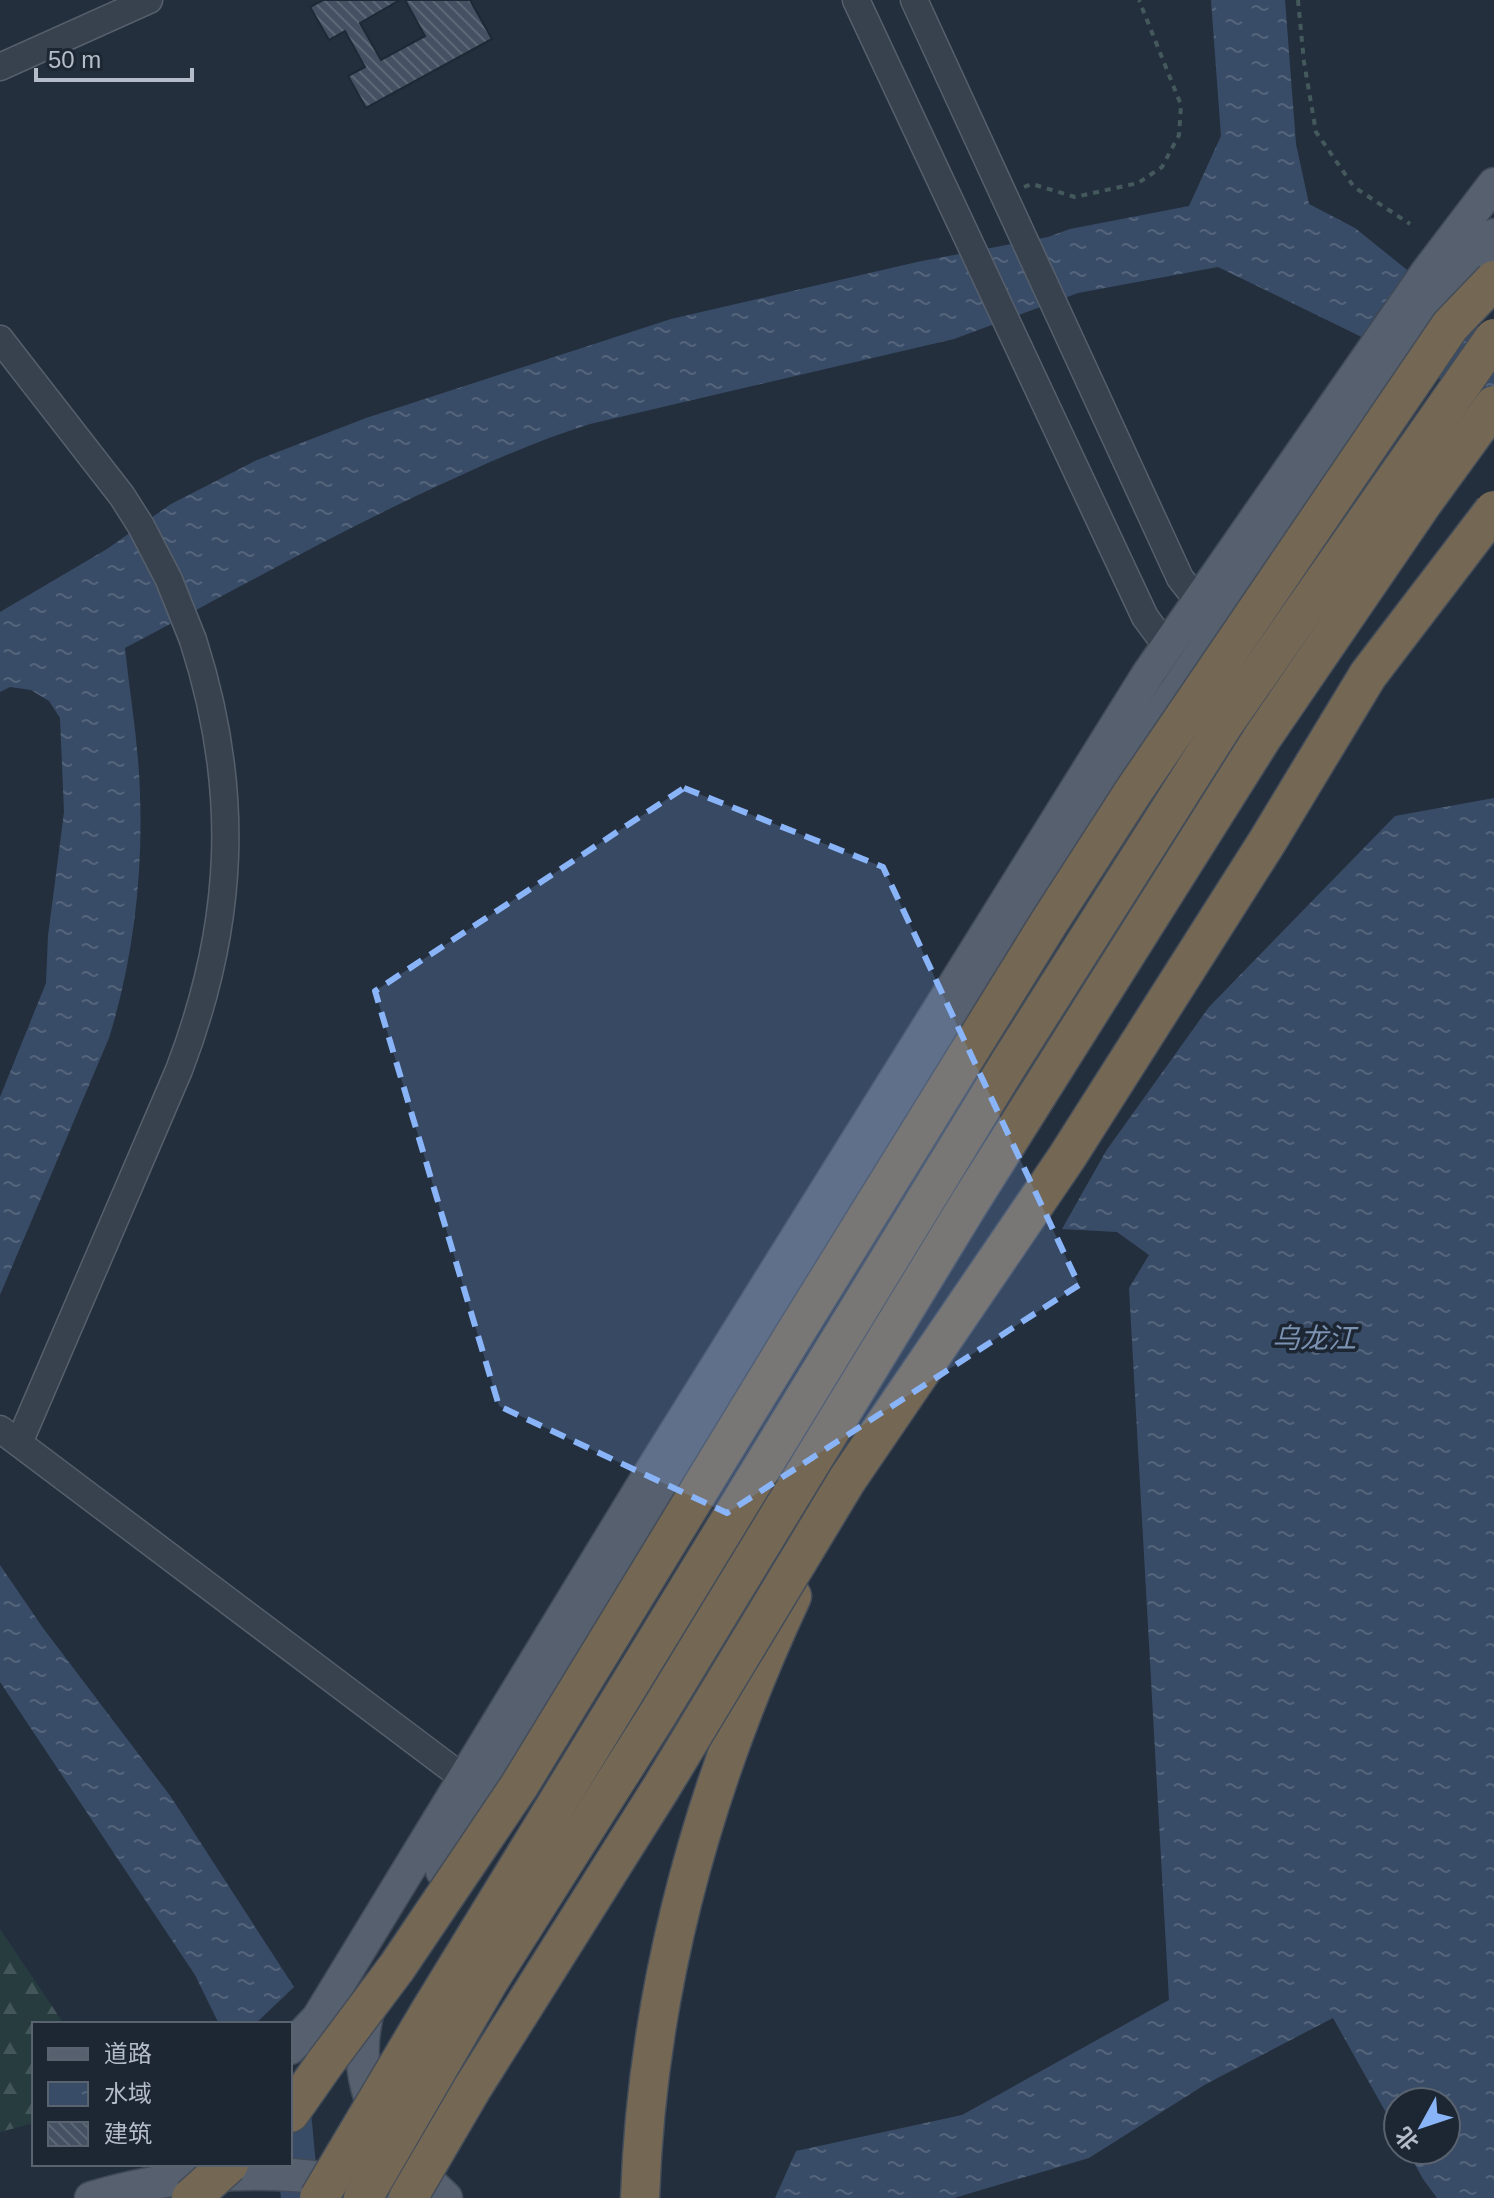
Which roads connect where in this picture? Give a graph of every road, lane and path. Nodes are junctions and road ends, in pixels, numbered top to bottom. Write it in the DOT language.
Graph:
graph roads {
  1 [pos="149,0"];
  2 [pos="856,0"];
  3 [pos="914,0"];
  4 [pos="1139,0"];
  5 [pos="1298,0"];
  6 [pos="0,67"];
  7 [pos="1494,184"];
  8 [pos="1005,194"];
  9 [pos="1410,224"];
  10 [pos="1494,235"];
  11 [pos="1494,280"];
  12 [pos="1440,281"];
  13 [pos="1494,338"];
  14 [pos="0,339"];
  15 [pos="1494,405"];
  16 [pos="1494,510"];
  17 [pos="1213,607"];
  18 [pos="1182,653"];
  19 [pos="10,1436"];
  20 [pos="847,1480"];
  21 [pos="476,1787"];
  22 [pos="292,2046"];
  23 [pos="325,2063"];
  24 [pos="292,2097"];
  25 [pos="292,2110"];
  26 [pos="134,2166"];
  27 [pos="235,2175"];
  28 [pos="325,2188"];
  29 [pos="70,2198"];
  30 [pos="91,2198"];
  31 [pos="191,2198"];
  32 [pos="363,2198"];
  33 [pos="408,2198"];
  34 [pos="437,2198"];
  35 [pos="446,2198"];
  36 [pos="640,2198"];
  1 -- 6 [label="street"];
  2 -- 18 [label="street"];
  3 -- 8 [label="street"];
  4 -- 8 [label="path"];
  5 -- 9 [label="path"];
  7 -- 12 [label="main road"];
  8 -- 17 [label="street"];
  10 -- 12 [label="main road"];
  11 -- 23 [label="highway, bridge"];
  12 -- 17 [label="main road"];
  13 -- 28 [label="highway, bridge"];
  14 -- 19 [label="street, bridge"];
  15 -- 32 [label="highway, bridge"];
  16 -- 20 [label="highway, bridge"];
  17 -- 18 [label="main road"];
  18 -- 21 [label="main road"];
  19 -- 21 [label="street"];
  20 -- 33 [label="highway, bridge"];
  20 -- 36 [label="highway, bridge"];
  21 -- 22 [label="main road"];
  21 -- 35 [label="main road"];
  23 -- 24 [label="highway"];
  23 -- 25 [label="highway"];
  26 -- 29 [label="main road"];
  27 -- 28 [label="main road"];
  27 -- 30 [label="main road"];
  27 -- 31 [label="highway, bridge"];
  28 -- 34 [label="main road"];
}
